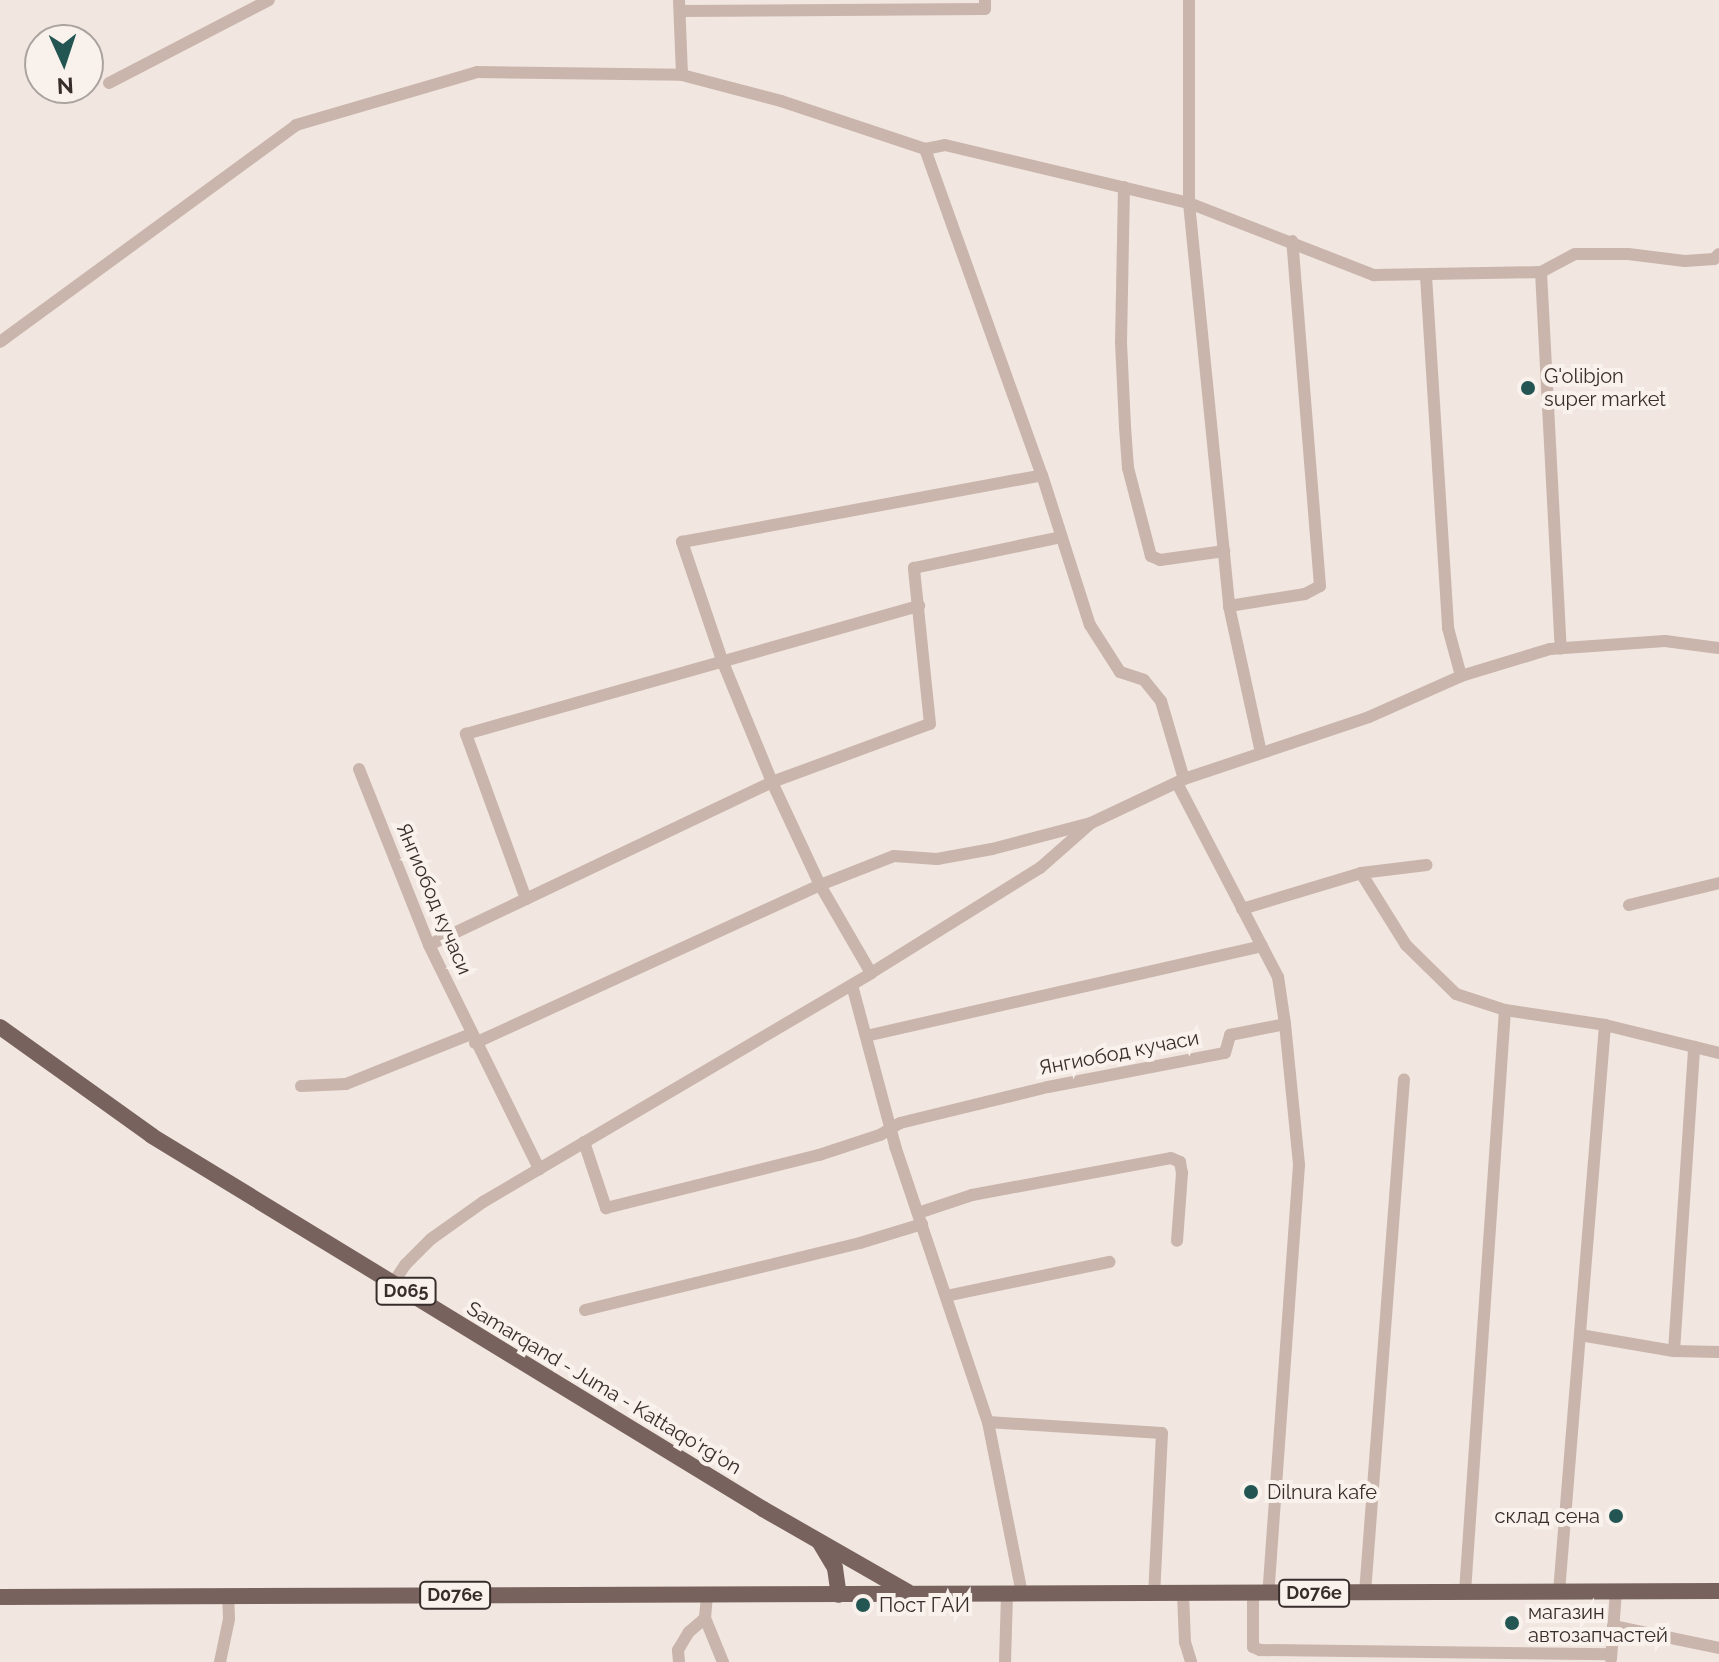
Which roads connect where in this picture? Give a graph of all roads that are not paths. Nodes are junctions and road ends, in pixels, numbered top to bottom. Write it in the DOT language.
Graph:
graph roads {
  1 [pos="269,0"];
  2 [pos="985,0"];
  3 [pos="1189,0"];
  4 [pos="680,5"];
  5 [pos="682,75"];
  6 [pos="109,83"];
  7 [pos="925,149"];
  8 [pos="1124,187"];
  9 [pos="1189,203"];
  10 [pos="1292,241"];
  11 [pos="1719,254"];
  12 [pos="1541,272"];
  13 [pos="1426,276"];
  14 [pos="0,342"];
  15 [pos="1042,475"];
  16 [pos="1061,537"];
  17 [pos="1224,551"];
  18 [pos="919,606"];
  19 [pos="1229,606"];
  20 [pos="1561,648"];
  21 [pos="1719,648"];
  22 [pos="722,660"];
  23 [pos="1461,676"];
  24 [pos="1261,753"];
  25 [pos="359,769"];
  26 [pos="1180,781"];
  27 [pos="772,782"];
  28 [pos="1091,823"];
  29 [pos="1427,865"];
  30 [pos="1361,873"];
  31 [pos="1719,883"];
  32 [pos="820,885"];
  33 [pos="526,899"];
  34 [pos="1629,905"];
  35 [pos="1242,909"];
  36 [pos="429,945"];
  37 [pos="1262,946"];
  38 [pos="871,973"];
  39 [pos="852,985"];
  40 [pos="1505,1010"];
  41 [pos="1285,1024"];
  42 [pos="1605,1025"];
  43 [pos="0,1027"];
  44 [pos="866,1036"];
  45 [pos="473,1038"];
  46 [pos="1694,1047"];
  47 [pos="1719,1053"];
  48 [pos="1404,1079"];
  49 [pos="301,1086"];
  50 [pos="890,1129"];
  51 [pos="584,1142"];
  52 [pos="539,1169"];
  53 [pos="920,1218"];
  54 [pos="1177,1241"];
  55 [pos="1109,1262"];
  56 [pos="393,1283"];
  57 [pos="946,1296"];
  58 [pos="585,1310"];
  59 [pos="1580,1335"];
  60 [pos="1674,1351"];
  61 [pos="1719,1352"];
  62 [pos="988,1422"];
  63 [pos="819,1542"];
  64 [pos="831,1561"];
  65 [pos="1616,1591"];
  66 [pos="1719,1591"];
  67 [pos="910,1592"];
  68 [pos="1465,1592"];
  69 [pos="1559,1592"];
  70 [pos="1183,1593"];
  71 [pos="1261,1593"];
  72 [pos="1365,1593"];
  73 [pos="1014,1594"];
  74 [pos="1154,1594"];
  75 [pos="228,1595"];
  76 [pos="707,1595"];
  77 [pos="811,1595"];
  78 [pos="839,1595"];
  79 [pos="0,1597"];
  80 [pos="705,1618"];
  81 [pos="1613,1626"];
  82 [pos="1719,1648"];
  83 [pos="1611,1658"];
  84 [pos="220,1662"];
  85 [pos="679,1662"];
  86 [pos="723,1662"];
  87 [pos="1005,1662"];
  88 [pos="1191,1662"];
  1 -- 6 [label="street"];
  2 -- 4 [label="street"];
  3 -- 9 [label="street"];
  4 -- 5 [label="street"];
  5 -- 7 [label="street"];
  5 -- 14 [label="street"];
  7 -- 8 [label="street"];
  7 -- 15 [label="street"];
  8 -- 9 [label="street"];
  8 -- 17 [label="street"];
  9 -- 10 [label="street"];
  9 -- 17 [label="street"];
  10 -- 13 [label="street"];
  10 -- 19 [label="street"];
  11 -- 12 [label="street"];
  12 -- 13 [label="street"];
  12 -- 20 [label="street"];
  13 -- 23 [label="street"];
  15 -- 16 [label="street"];
  15 -- 22 [label="street"];
  16 -- 18 [label="street"];
  16 -- 26 [label="street"];
  17 -- 19 [label="street"];
  18 -- 22 [label="street"];
  18 -- 27 [label="street"];
  19 -- 24 [label="street"];
  20 -- 21 [label="street"];
  20 -- 23 [label="street"];
  22 -- 27 [label="street"];
  22 -- 33 [label="street"];
  23 -- 24 [label="street"];
  24 -- 26 [label="street"];
  25 -- 36 [label="street, Янгиобод кучаси"];
  26 -- 28 [label="street"];
  26 -- 35 [label="street"];
  27 -- 32 [label="street"];
  27 -- 33 [label="street"];
  28 -- 32 [label="street"];
  28 -- 38 [label="street"];
  29 -- 30 [label="street"];
  30 -- 35 [label="street"];
  30 -- 40 [label="street"];
  31 -- 34 [label="street"];
  32 -- 38 [label="street"];
  32 -- 45 [label="street"];
  33 -- 36 [label="street"];
  35 -- 37 [label="street"];
  36 -- 45 [label="street, Янгиобод кучаси"];
  37 -- 41 [label="street"];
  37 -- 44 [label="street"];
  38 -- 39 [label="street"];
  39 -- 44 [label="street"];
  39 -- 51 [label="street"];
  40 -- 42 [label="street"];
  40 -- 68 [label="street"];
  41 -- 50 [label="street, Янгиобод кучаси"];
  41 -- 71 [label="street"];
  42 -- 46 [label="street"];
  42 -- 59 [label="street"];
  43 -- 56 [label="main road, Samarqand - Juma - Kattaqo‘rg‘on / D065"];
  44 -- 50 [label="street"];
  45 -- 49 [label="street"];
  45 -- 52 [label="street, Янгиобод кучаси"];
  46 -- 47 [label="street"];
  46 -- 60 [label="street"];
  48 -- 72 [label="street"];
  50 -- 51 [label="street, Янгиобод кучаси"];
  50 -- 53 [label="street"];
  51 -- 52 [label="street"];
  52 -- 56 [label="street"];
  53 -- 54 [label="street"];
  53 -- 57 [label="street"];
  53 -- 58 [label="street"];
  55 -- 57 [label="street"];
  56 -- 63 [label="main road, Samarqand - Juma - Kattaqo‘rg‘on / D065"];
  57 -- 62 [label="street"];
  59 -- 60 [label="street"];
  59 -- 69 [label="street"];
  60 -- 61 [label="street"];
  62 -- 73 [label="street"];
  62 -- 74 [label="street"];
  63 -- 64 [label="main road, D065"];
  63 -- 67 [label="main road, Samarqand - Juma - Kattaqo‘rg‘on / D065"];
  64 -- 77 [label="main road"];
  64 -- 78 [label="main road, D065"];
  65 -- 66 [label="main road, D076e"];
  65 -- 69 [label="main road, D076e"];
  65 -- 81 [label="street"];
  67 -- 73 [label="main road, D076e"];
  67 -- 78 [label="main road, D076e"];
  68 -- 69 [label="main road, D076e"];
  68 -- 72 [label="main road, D076e"];
  70 -- 71 [label="main road, D076e"];
  70 -- 74 [label="main road, D076e"];
  70 -- 88 [label="street"];
  71 -- 72 [label="main road, D076e"];
  71 -- 83 [label="street"];
  73 -- 74 [label="main road, D076e"];
  73 -- 87 [label="street"];
  75 -- 76 [label="main road, D076e"];
  75 -- 79 [label="main road, D076e"];
  75 -- 84 [label="street"];
  76 -- 77 [label="main road, D076e"];
  76 -- 80 [label="street"];
  77 -- 78 [label="main road, D076e"];
  80 -- 85 [label="street"];
  80 -- 86 [label="street"];
  81 -- 82 [label="street"];
  81 -- 83 [label="street"];
}
